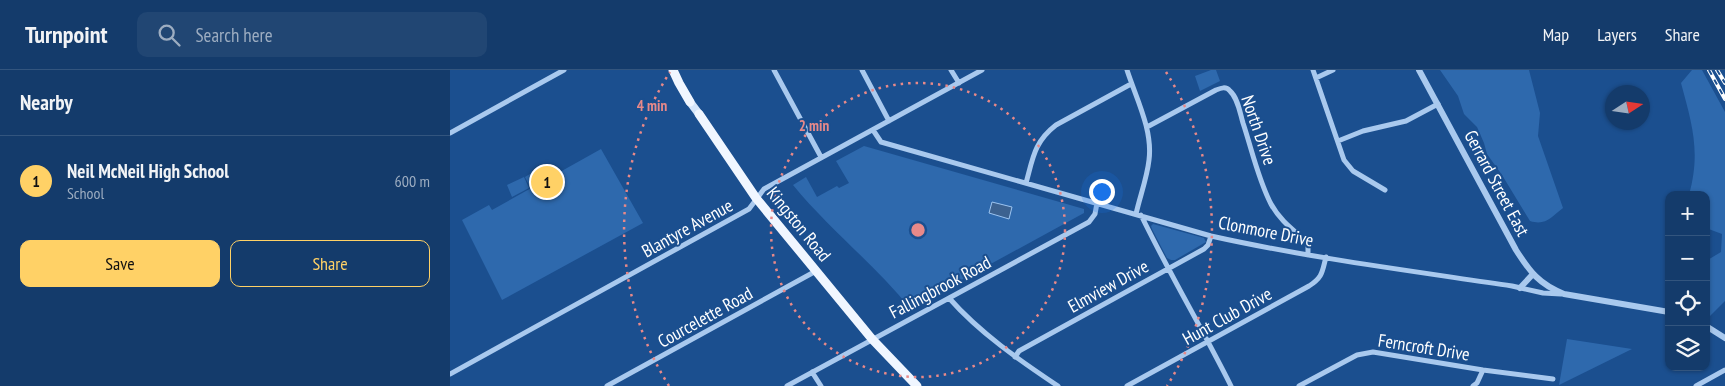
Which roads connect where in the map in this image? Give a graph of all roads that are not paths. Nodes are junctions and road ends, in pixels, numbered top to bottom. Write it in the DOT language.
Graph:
graph roads {
  1 [pos="564,70"];
  2 [pos="673,70"];
  3 [pos="774,70"];
  4 [pos="862,70"];
  5 [pos="951,70"];
  6 [pos="982,70"];
  7 [pos="1126,70"];
  8 [pos="1313,70"];
  9 [pos="1333,70"];
  10 [pos="1419,70"];
  11 [pos="1316,78"];
  12 [pos="959,82"];
  13 [pos="1131,84"];
  14 [pos="690,102"];
  15 [pos="1438,104"];
  16 [pos="699,114"];
  17 [pos="889,121"];
  18 [pos="1147,127"];
  19 [pos="873,130"];
  20 [pos="450,133"];
  21 [pos="1338,141"];
  22 [pos="821,157"];
  23 [pos="1026,184"];
  24 [pos="1385,190"];
  25 [pos="756,198"];
  26 [pos="1098,203"];
  27 [pos="1139,214"];
  28 [pos="1211,236"];
  29 [pos="1308,255"];
  30 [pos="1326,257"];
  31 [pos="1167,269"];
  32 [pos="816,271"];
  33 [pos="1533,274"];
  34 [pos="1520,288"];
  35 [pos="1564,294"];
  36 [pos="949,298"];
  37 [pos="1665,311"];
  38 [pos="1710,329"];
  39 [pos="1725,338"];
  40 [pos="872,339"];
  41 [pos="1209,342"];
  42 [pos="1015,357"];
  43 [pos="1483,370"];
  44 [pos="1725,370"];
  45 [pos="812,372"];
  46 [pos="450,374"];
  47 [pos="1553,379"];
  48 [pos="607,386"];
  49 [pos="786,386"];
  50 [pos="821,386"];
  51 [pos="918,386"];
  52 [pos="1058,386"];
  53 [pos="1127,386"];
  54 [pos="1231,386"];
  55 [pos="1299,386"];
  56 [pos="1473,386"];
  57 [pos="1696,386"];
  1 -- 20 [label="street"];
  2 -- 14 [label="main road, Kingston Road"];
  3 -- 22 [label="street"];
  4 -- 17 [label="street"];
  5 -- 12 [label="street"];
  6 -- 12 [label="street, Blantyre Avenue"];
  7 -- 13 [label="street"];
  8 -- 11 [label="street"];
  9 -- 11 [label="street"];
  10 -- 15 [label="street, Gerrard Street East"];
  11 -- 21 [label="street"];
  12 -- 17 [label="street, Blantyre Avenue"];
  13 -- 18 [label="street"];
  13 -- 23 [label="street"];
  14 -- 16 [label="main road, Kingston Road"];
  15 -- 21 [label="street"];
  15 -- 33 [label="street, Gerrard Street East"];
  16 -- 25 [label="main road, Kingston Road"];
  17 -- 19 [label="street, Blantyre Avenue"];
  18 -- 27 [label="street"];
  18 -- 29 [label="street, North Drive"];
  19 -- 22 [label="street, Blantyre Avenue"];
  19 -- 23 [label="street, Clonmore Drive"];
  21 -- 24 [label="street"];
  22 -- 25 [label="street, Blantyre Avenue"];
  23 -- 26 [label="street, Clonmore Drive"];
  25 -- 32 [label="main road, Kingston Road"];
  25 -- 46 [label="street, Blantyre Avenue"];
  26 -- 27 [label="street, Clonmore Drive"];
  26 -- 36 [label="street, Fallingbrook Road"];
  27 -- 28 [label="street, Clonmore Drive"];
  27 -- 31 [label="street"];
  28 -- 29 [label="street, Clonmore Drive"];
  28 -- 31 [label="street, Elmview Drive"];
  29 -- 30 [label="street, Clonmore Drive"];
  30 -- 34 [label="street, Clonmore Drive"];
  30 -- 41 [label="street, Hunt Club Drive"];
  31 -- 41 [label="street"];
  31 -- 42 [label="street, Elmview Drive"];
  32 -- 40 [label="main road, Kingston Road"];
  32 -- 48 [label="street, Courcelette Road"];
  33 -- 34 [label="street"];
  33 -- 35 [label="street, Gerrard Street East"];
  34 -- 35 [label="street, Clonmore Drive"];
  35 -- 37 [label="street, Clonmore Drive"];
  36 -- 40 [label="street, Fallingbrook Road"];
  36 -- 42 [label="street"];
  38 -- 39 [label="street"];
  40 -- 45 [label="street, Fallingbrook Road"];
  40 -- 51 [label="main road, Kingston Road"];
  41 -- 53 [label="street, Hunt Club Drive"];
  41 -- 54 [label="street"];
  42 -- 52 [label="street"];
  43 -- 47 [label="street, Ferncroft Drive"];
  43 -- 55 [label="street, Ferncroft Drive"];
  43 -- 56 [label="street"];
  44 -- 57 [label="street"];
  45 -- 49 [label="street, Fallingbrook Road"];
  45 -- 50 [label="street"];
}
